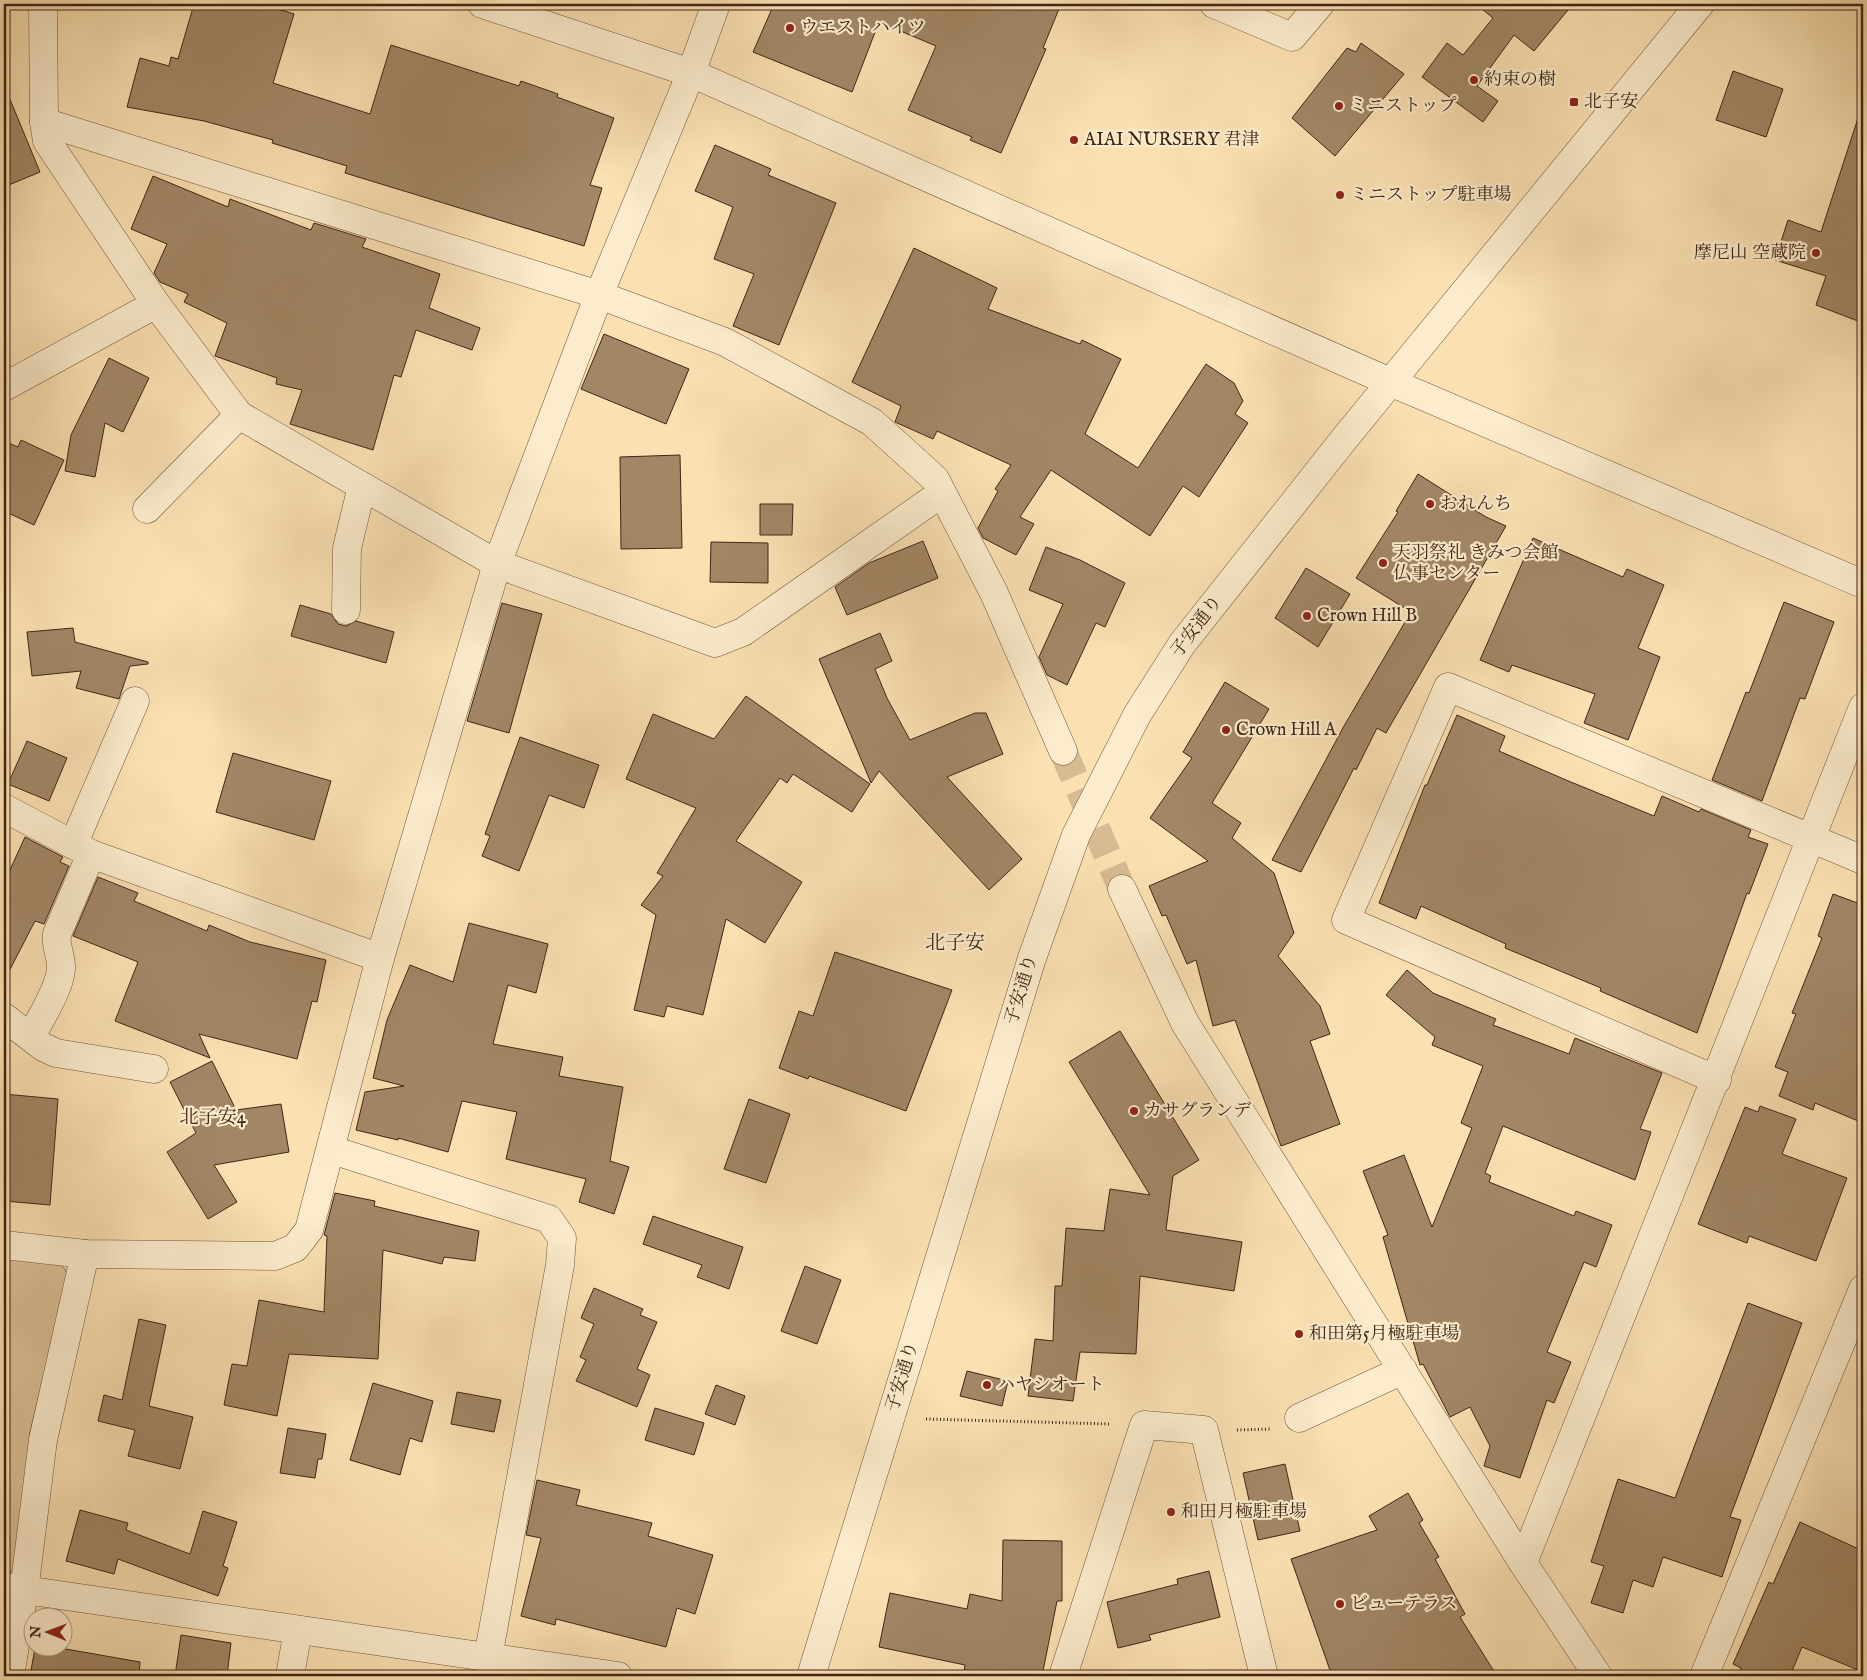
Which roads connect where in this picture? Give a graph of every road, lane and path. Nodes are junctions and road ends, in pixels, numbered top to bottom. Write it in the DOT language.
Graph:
graph roads {
  1 [pos="43,4"];
  2 [pos="482,4"];
  3 [pos="716,4"];
  4 [pos="1214,4"];
  5 [pos="1320,4"];
  6 [pos="1700,4"];
  7 [pos="690,72"];
  8 [pos="44,122"];
  9 [pos="598,295"];
  10 [pos="156,304"];
  11 [pos="1390,382"];
  12 [pos="4,387"];
  13 [pos="239,415"];
  14 [pos="362,486"];
  15 [pos="942,493"];
  16 [pos="147,509"];
  17 [pos="496,564"];
  18 [pos="1863,584"];
  19 [pos="346,610"];
  20 [pos="135,701"];
  21 [pos="1863,707"];
  22 [pos="1063,751"];
  23 [pos="4,808"];
  24 [pos="1811,838"];
  25 [pos="82,850"];
  26 [pos="1863,860"];
  27 [pos="1122,889"];
  28 [pos="380,958"];
  29 [pos="4,1018"];
  30 [pos="31,1037"];
  31 [pos="154,1069"];
  32 [pos="1717,1080"];
  33 [pos="332,1150"];
  34 [pos="4,1245"];
  35 [pos="85,1254"];
  36 [pos="1863,1289"];
  37 [pos="1403,1370"];
  38 [pos="1299,1418"];
  39 [pos="926,1419"];
  40 [pos="1144,1425"];
  41 [pos="1204,1430"];
  42 [pos="1523,1563"];
  43 [pos="14,1589"];
  44 [pos="298,1630"];
  45 [pos="488,1657"];
  46 [pos="585,1674"];
  47 [pos="10,1676"];
  48 [pos="290,1676"];
  49 [pos="618,1676"];
  50 [pos="811,1676"];
  51 [pos="1063,1676"];
  52 [pos="1264,1676"];
  53 [pos="1598,1676"];
  54 [pos="1704,1676"];
  1 -- 8 [label="street"];
  2 -- 7 [label="street"];
  3 -- 7 [label="street"];
  4 -- 5 [label="street"];
  6 -- 11 [label="street, 子安通り"];
  7 -- 9 [label="street"];
  7 -- 11 [label="street"];
  8 -- 9 [label="street"];
  8 -- 10 [label="street"];
  9 -- 15 [label="street"];
  9 -- 17 [label="street"];
  10 -- 12 [label="street"];
  10 -- 13 [label="street"];
  11 -- 18 [label="street"];
  11 -- 50 [label="street, 子安通り"];
  13 -- 14 [label="street"];
  13 -- 16 [label="street"];
  14 -- 17 [label="street"];
  14 -- 19 [label="street"];
  15 -- 17 [label="street"];
  15 -- 22 [label="street"];
  17 -- 28 [label="street"];
  20 -- 25 [label="street"];
  21 -- 24 [label="street"];
  23 -- 25 [label="street"];
  24 -- 26 [label="street"];
  24 -- 32 [label="street"];
  24 -- 32 [label="street"];
  25 -- 28 [label="street"];
  25 -- 30 [label="street"];
  27 -- 37 [label="street"];
  28 -- 33 [label="street"];
  29 -- 30 [label="street"];
  30 -- 31 [label="street"];
  32 -- 42 [label="street"];
  33 -- 35 [label="street"];
  33 -- 45 [label="street"];
  34 -- 35 [label="street"];
  35 -- 43 [label="street"];
  36 -- 54 [label="street"];
  37 -- 38 [label="street"];
  37 -- 42 [label="street"];
  38 -- 41 [label="path"];
  39 -- 40 [label="path"];
  40 -- 41 [label="street"];
  40 -- 51 [label="street"];
  41 -- 52 [label="street"];
  42 -- 53 [label="street"];
  43 -- 44 [label="street"];
  43 -- 47 [label="street"];
  44 -- 45 [label="street"];
  44 -- 48 [label="street"];
  45 -- 46 [label="street"];
  46 -- 49 [label="street"];
}
